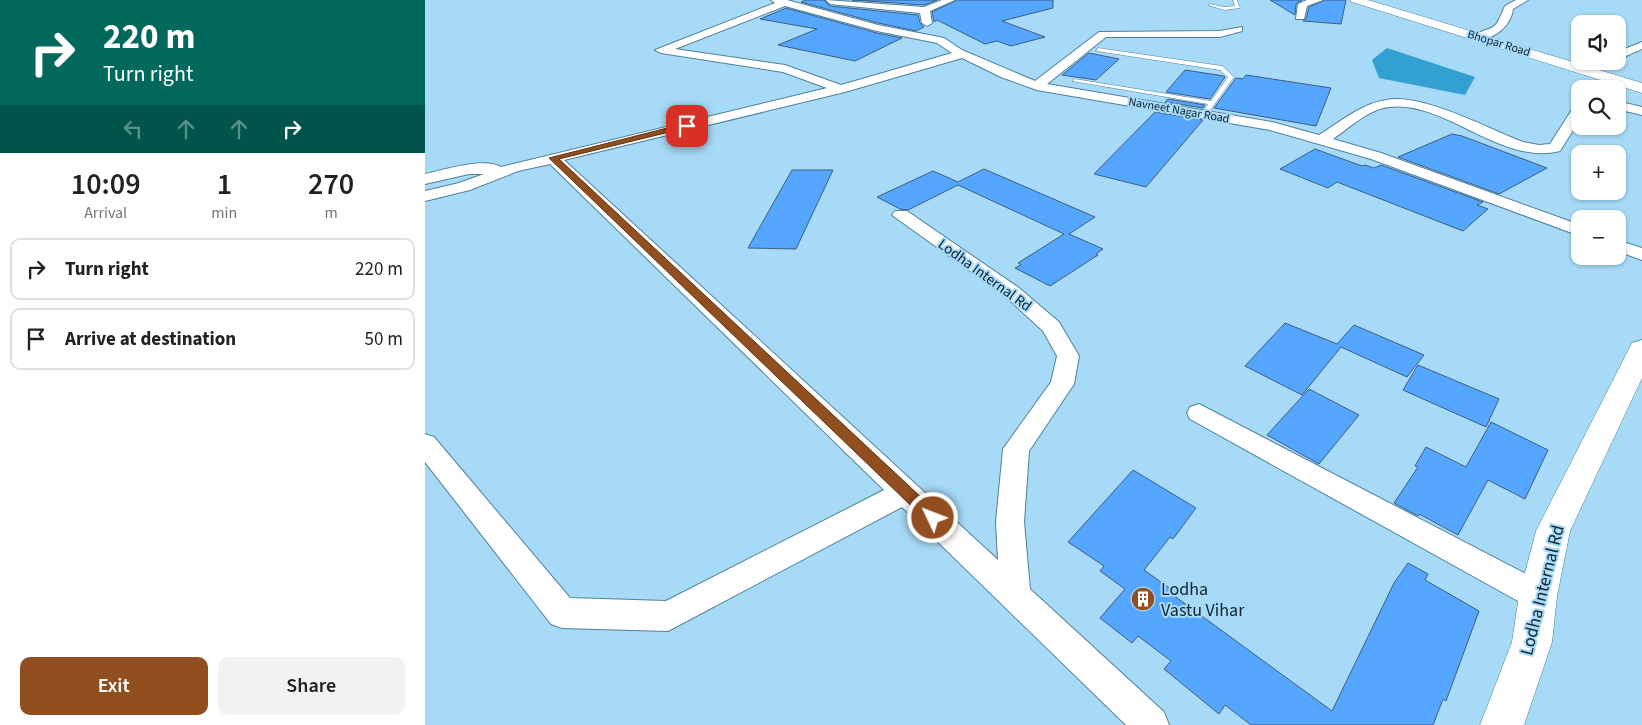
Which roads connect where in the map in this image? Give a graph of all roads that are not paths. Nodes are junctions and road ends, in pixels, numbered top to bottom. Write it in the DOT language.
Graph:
graph roads {
  1 [pos="950,0"];
  2 [pos="1235,0"];
  3 [pos="1319,0"];
  4 [pos="1356,0"];
  5 [pos="1523,0"];
  6 [pos="779,2"];
  7 [pos="829,2"];
  8 [pos="1210,5"];
  9 [pos="925,10"];
  10 [pos="1300,17"];
  11 [pos="1239,29"];
  12 [pos="1478,36"];
  13 [pos="940,40"];
  14 [pos="1642,45"];
  15 [pos="1098,50"];
  16 [pos="1626,53"];
  17 [pos="963,54"];
  18 [pos="1571,65"];
  19 [pos="1587,70"];
  20 [pos="1075,81"];
  21 [pos="1638,85"];
  22 [pos="1037,86"];
  23 [pos="841,89"];
  24 [pos="1626,107"];
  25 [pos="1208,109"];
  26 [pos="1642,111"];
  27 [pos="1571,122"];
  28 [pos="1321,140"];
  29 [pos="553,158"];
  30 [pos="513,168"];
  31 [pos="425,179"];
  32 [pos="425,196"];
  33 [pos="901,215"];
  34 [pos="1571,228"];
  35 [pos="1626,248"];
  36 [pos="1642,254"];
  37 [pos="1642,349"];
  38 [pos="1199,413"];
  39 [pos="425,444"];
  40 [pos="905,492"];
  41 [pos="1015,596"];
  42 [pos="1538,596"];
  43 [pos="1151,725"];
  44 [pos="1502,725"];
  1 -- 9 [label="street"];
  2 -- 8 [label="lane"];
  3 -- 10 [label="street"];
  4 -- 12 [label="street, Bhopar Road"];
  5 -- 12 [label="street"];
  6 -- 13 [label="street, Navneet Nagar Road"];
  6 -- 23 [label="street"];
  7 -- 9 [label="street"];
  9 -- 13 [label="street"];
  11 -- 22 [label="street"];
  12 -- 18 [label="street, Bhopar Road"];
  13 -- 17 [label="street, Navneet Nagar Road"];
  14 -- 16 [label="street"];
  15 -- 25 [label="lane"];
  17 -- 22 [label="street, Navneet Nagar Road"];
  17 -- 23 [label="street"];
  19 -- 21 [label="street, Bhopar Road"];
  20 -- 25 [label="lane"];
  22 -- 25 [label="street, Navneet Nagar Road"];
  23 -- 29 [label="street"];
  24 -- 26 [label="street"];
  25 -- 28 [label="street, Navneet Nagar Road"];
  27 -- 28 [label="street"];
  28 -- 34 [label="street, Navneet Nagar Road"];
  29 -- 30 [label="street"];
  29 -- 40 [label="street"];
  30 -- 31 [label="street"];
  30 -- 32 [label="street"];
  33 -- 41 [label="street, Lodha Internal Rd"];
  35 -- 36 [label="street"];
  37 -- 42 [label="street, Lodha Internal Rd"];
  38 -- 42 [label="street"];
  39 -- 40 [label="street"];
  40 -- 41 [label="street"];
  41 -- 43 [label="street"];
  42 -- 44 [label="street, Lodha Internal Rd"];
}
